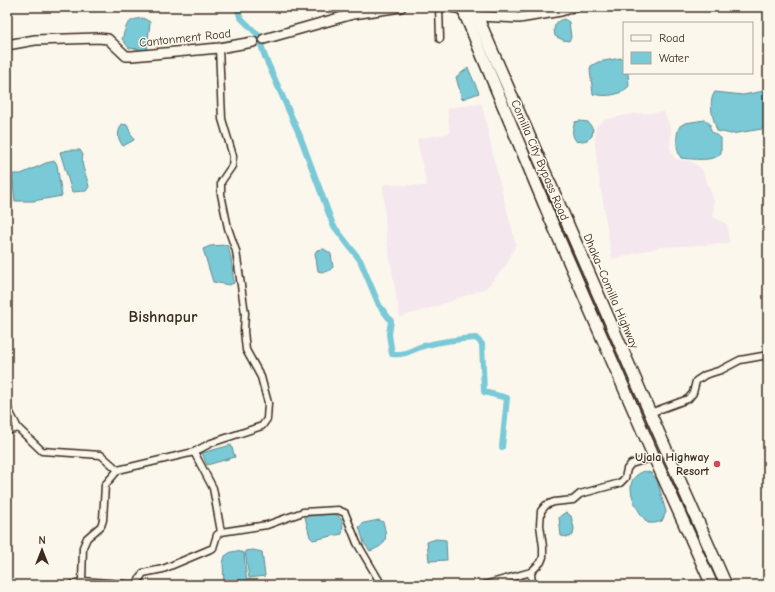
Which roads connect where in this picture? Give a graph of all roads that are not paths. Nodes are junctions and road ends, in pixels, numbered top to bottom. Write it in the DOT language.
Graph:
graph roads {
  1 [pos="401,7"];
  2 [pos="439,7"];
  3 [pos="450,7"];
  4 [pos="573,7"];
  5 [pos="469,10"];
  6 [pos="264,39"];
  7 [pos="440,39"];
  8 [pos="253,42"];
  9 [pos="7,46"];
  10 [pos="218,48"];
  11 [pos="768,355"];
  12 [pos="7,407"];
  13 [pos="650,413"];
  14 [pos="18,428"];
  15 [pos="7,431"];
  16 [pos="194,452"];
  17 [pos="654,457"];
  18 [pos="118,470"];
  19 [pos="221,532"];
  20 [pos="531,572"];
  21 [pos="82,581"];
  22 [pos="72,585"];
  23 [pos="136,585"];
  24 [pos="384,585"];
  25 [pos="484,585"];
  26 [pos="532,585"];
  27 [pos="712,585"];
  28 [pos="726,585"];
  1 -- 6 [label="main road"];
  2 -- 7 [label="street"];
  3 -- 5 [label="main road"];
  4 -- 5 [label="main road"];
  5 -- 13 [label="highway, Dhaka–Comilla Highway"];
  5 -- 17 [label="highway, Comilla City Bypass Road"];
  8 -- 10 [label="main road, Cantonment Road"];
  9 -- 10 [label="main road, Cantonment Road"];
  10 -- 16 [label="street"];
  11 -- 13 [label="street"];
  12 -- 14 [label="street"];
  13 -- 28 [label="highway, Dhaka–Comilla Highway"];
  14 -- 15 [label="street"];
  14 -- 18 [label="street"];
  16 -- 18 [label="street"];
  16 -- 19 [label="street"];
  17 -- 20 [label="street"];
  17 -- 27 [label="highway, Comilla City Bypass Road"];
  18 -- 21 [label="street"];
  19 -- 23 [label="street"];
  19 -- 24 [label="street"];
  20 -- 25 [label="street"];
  20 -- 26 [label="street"];
  21 -- 22 [label="street"];
  21 -- 23 [label="street"];
}
